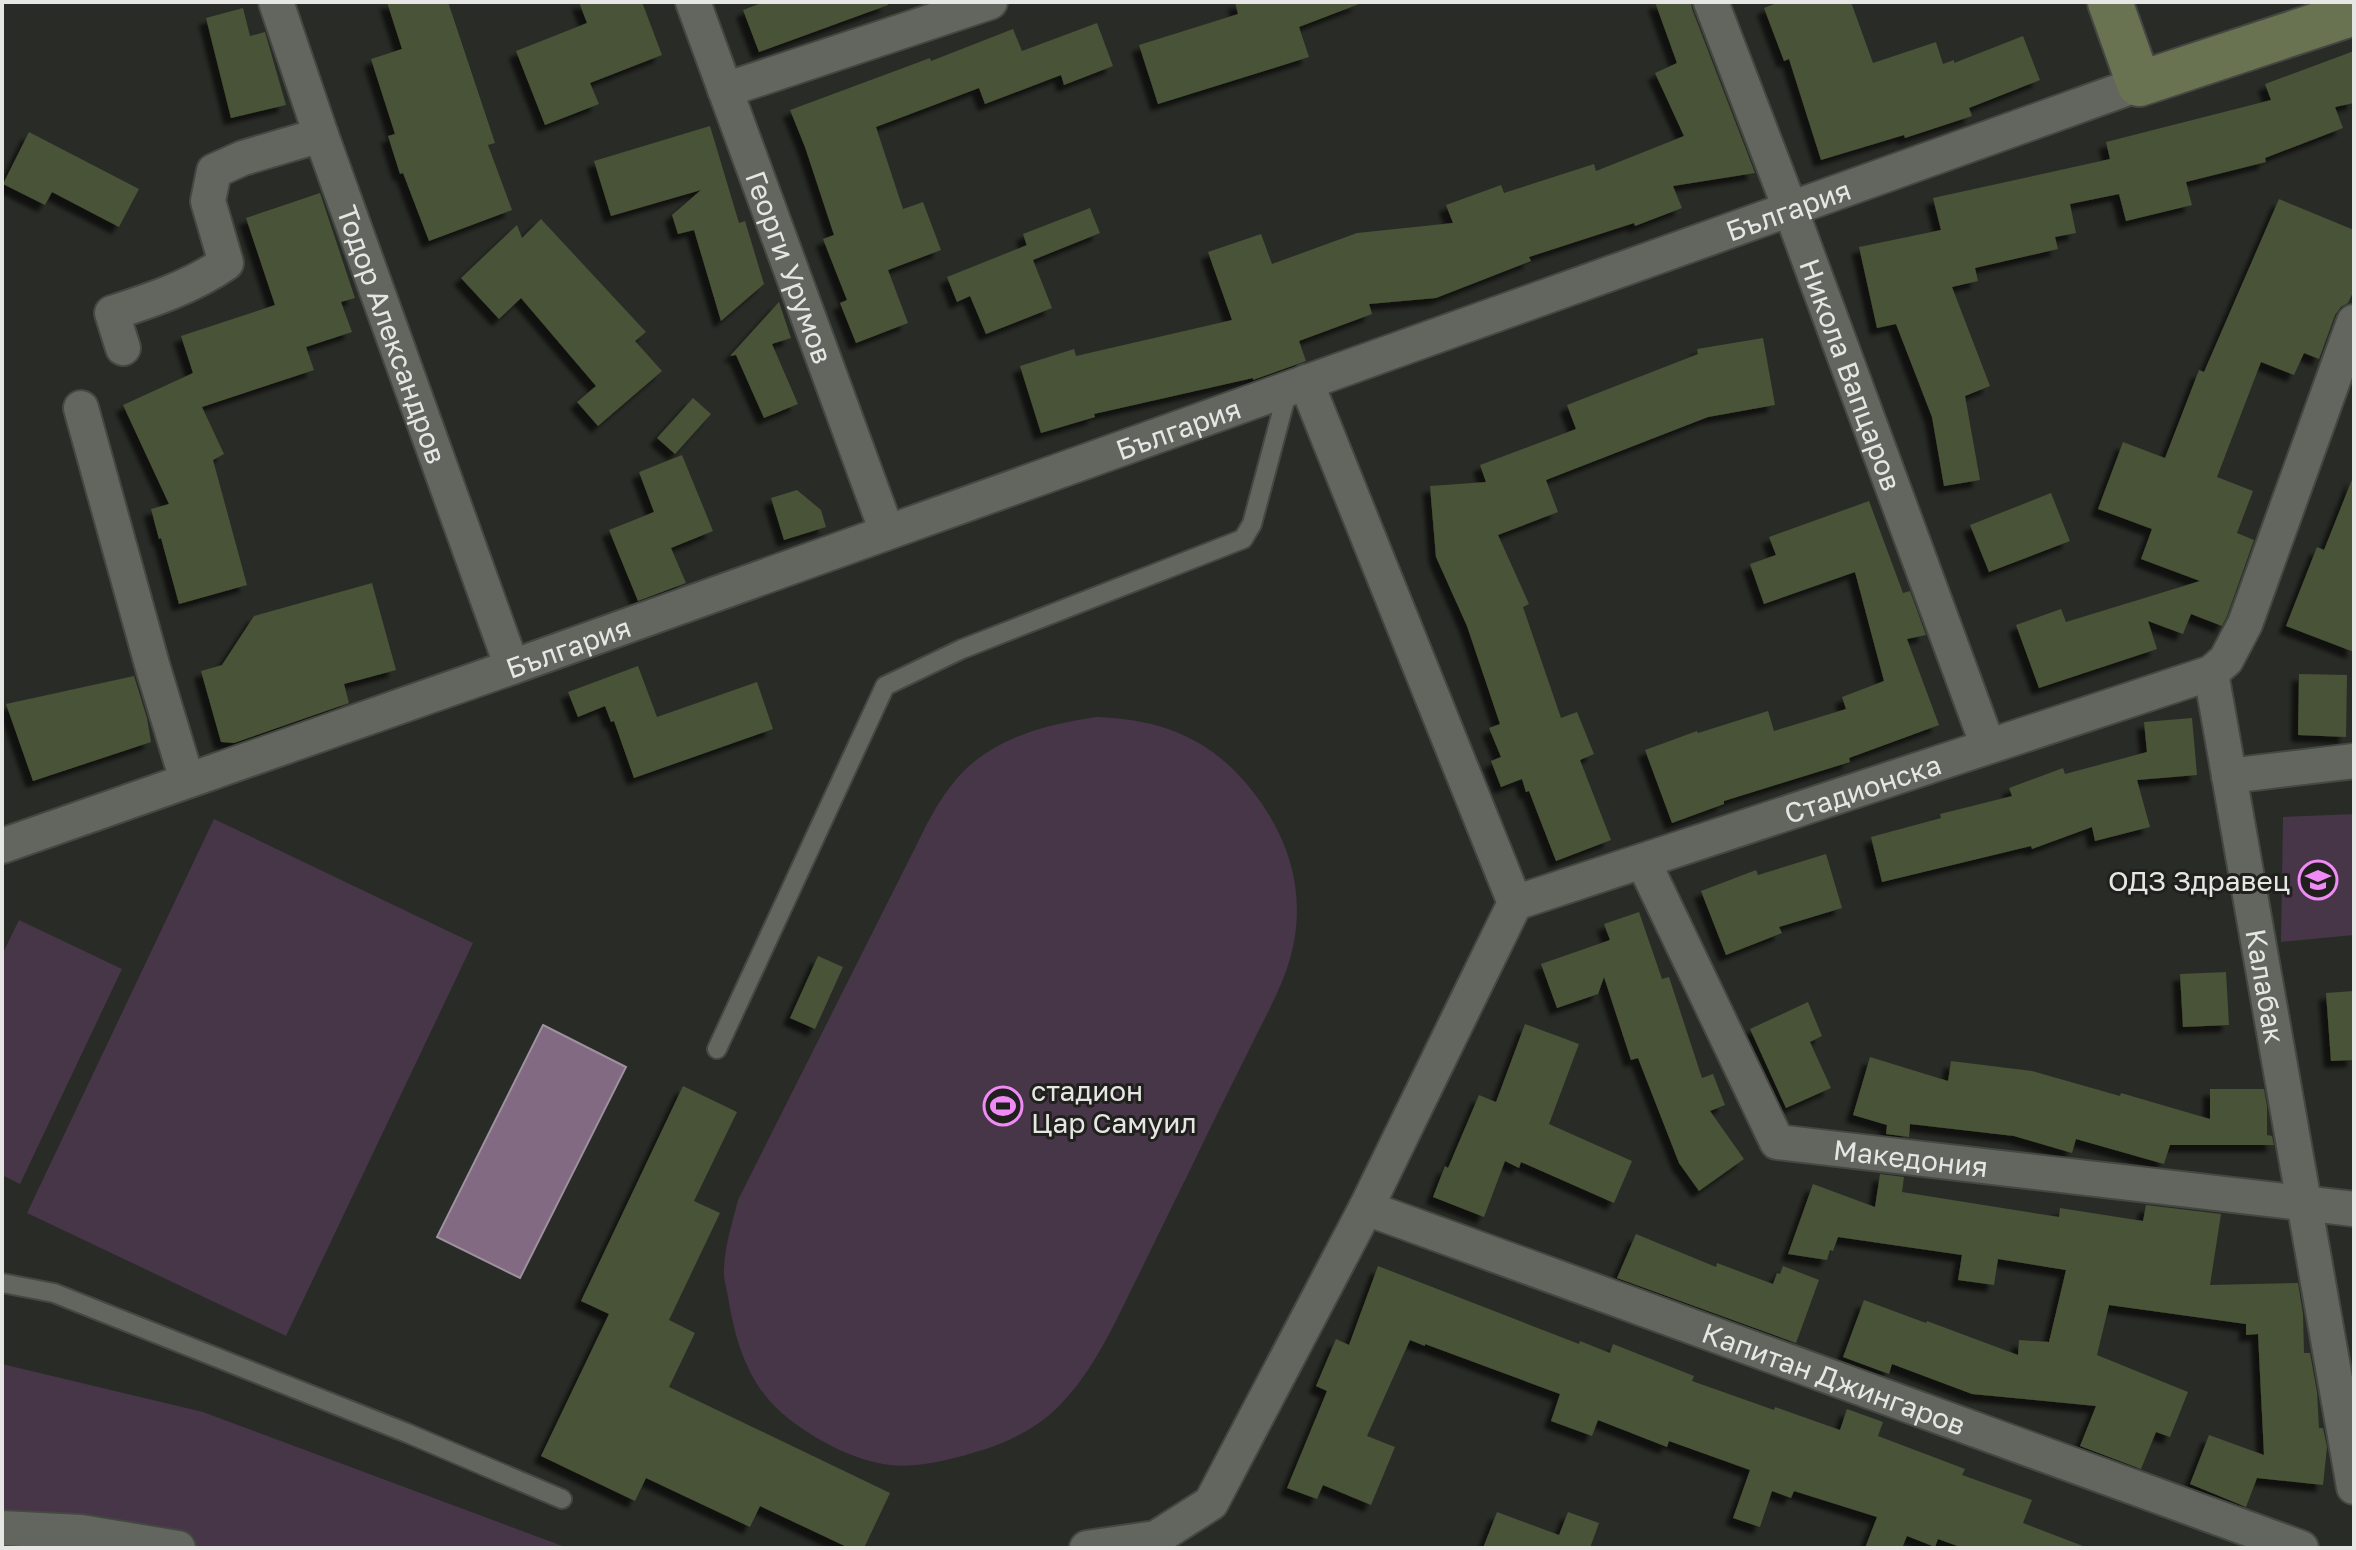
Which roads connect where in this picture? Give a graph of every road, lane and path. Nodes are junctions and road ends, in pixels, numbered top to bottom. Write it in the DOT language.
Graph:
graph roads {
  1 [pos="276,2"];
  2 [pos="693,2"];
  3 [pos="990,2"];
  4 [pos="1711,2"];
  5 [pos="2110,2"];
  6 [pos="2354,13"];
  7 [pos="2139,84"];
  8 [pos="725,90"];
  9 [pos="321,135"];
  10 [pos="1790,208"];
  11 [pos="2352,331"];
  12 [pos="123,348"];
  13 [pos="1297,386"];
  14 [pos="81,408"];
  15 [pos="887,532"];
  16 [pos="512,667"];
  17 [pos="2211,673"];
  18 [pos="1988,746"];
  19 [pos="2354,761"];
  20 [pos="2229,776"];
  21 [pos="187,780"];
  22 [pos="2,846"];
  23 [pos="1643,861"];
  24 [pos="1515,903"];
  25 [pos="717,1049"];
  26 [pos="2304,1203"];
  27 [pos="1366,1208"];
  28 [pos="2354,1209"];
  29 [pos="2,1283"];
  30 [pos="2354,1487"];
  31 [pos="562,1499"];
  32 [pos="2,1528"];
  33 [pos="178,1548"];
  34 [pos="1087,1548"];
  35 [pos="2301,1548"];
  1 -- 9 [label="street, Тодор Александров"];
  2 -- 8 [label="street, Георги Урумов"];
  3 -- 8 [label="street"];
  4 -- 10 [label="street, Никола Вапцаров"];
  5 -- 7 [label="street"];
  6 -- 7 [label="street, България"];
  7 -- 10 [label="street, България"];
  8 -- 15 [label="street, Георги Урумов"];
  9 -- 12 [label="street"];
  9 -- 16 [label="street, Тодор Александров"];
  10 -- 13 [label="street, България"];
  10 -- 18 [label="street, Никола Вапцаров"];
  11 -- 17 [label="street"];
  13 -- 15 [label="street, България"];
  13 -- 24 [label="street"];
  13 -- 25 [label="lane"];
  14 -- 21 [label="street"];
  15 -- 16 [label="street, България"];
  16 -- 21 [label="street, България"];
  17 -- 18 [label="street, Стадионска"];
  17 -- 20 [label="street, Калабак"];
  18 -- 23 [label="street, Стадионска"];
  19 -- 20 [label="street"];
  20 -- 26 [label="street, Калабак"];
  21 -- 22 [label="street, България"];
  23 -- 24 [label="street, Стадионска"];
  23 -- 26 [label="street, Македония"];
  24 -- 27 [label="street"];
  26 -- 28 [label="street, Македония"];
  26 -- 30 [label="street, Калабак"];
  27 -- 34 [label="street"];
  27 -- 35 [label="street, Капитан Джингаров"];
  29 -- 31 [label="lane"];
  32 -- 33 [label="street"];
}
